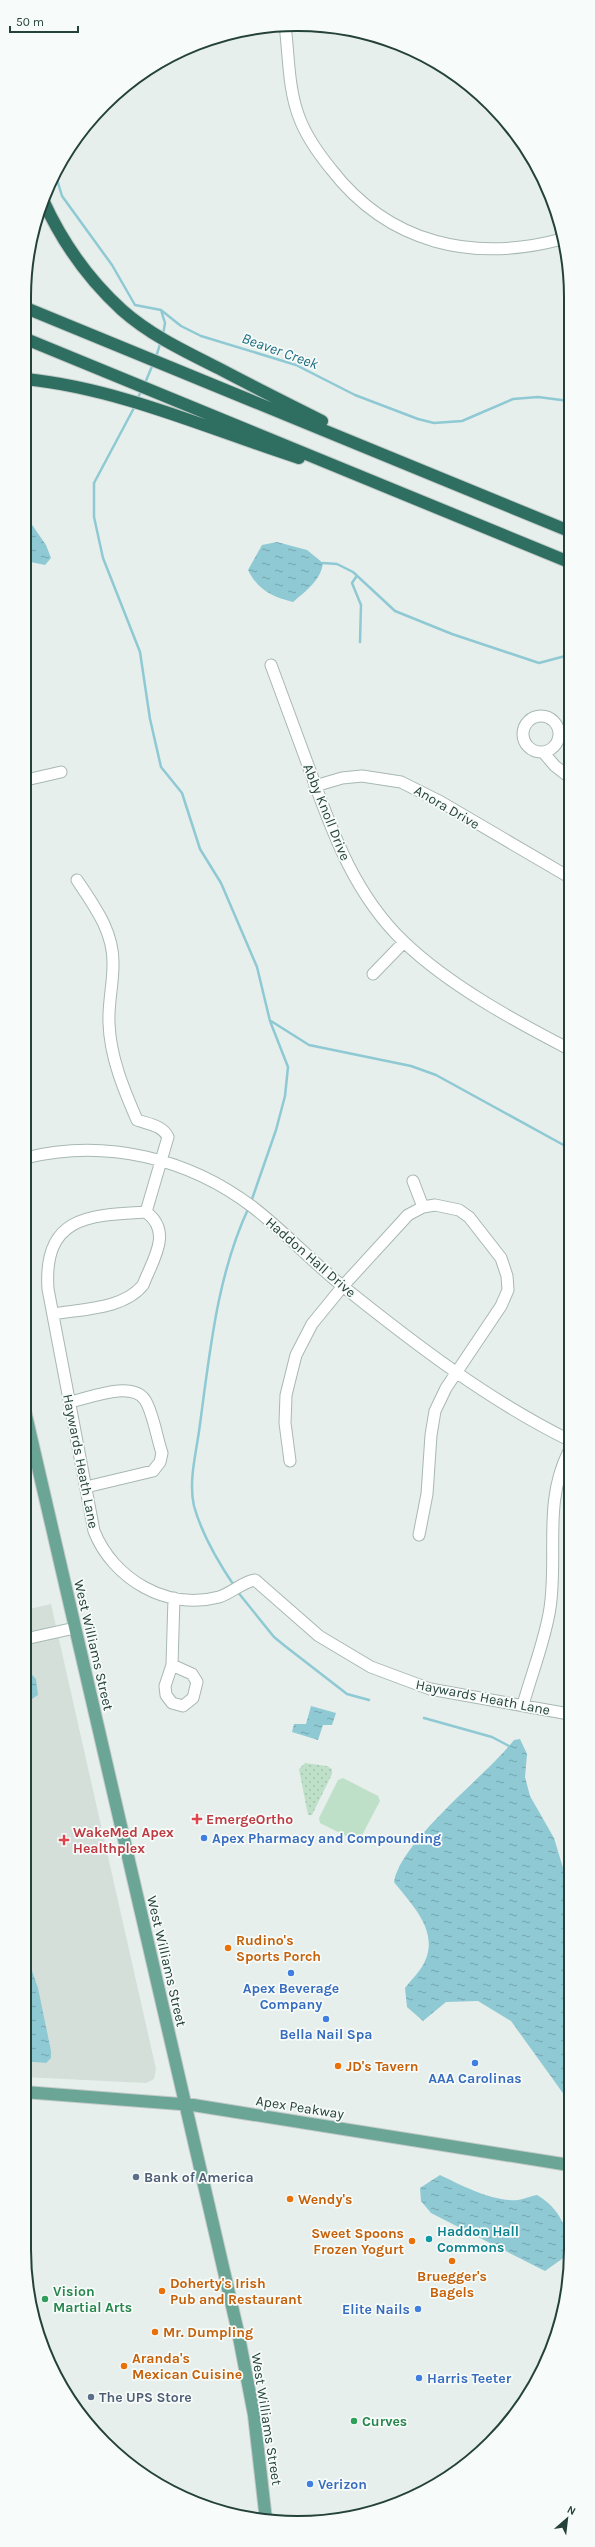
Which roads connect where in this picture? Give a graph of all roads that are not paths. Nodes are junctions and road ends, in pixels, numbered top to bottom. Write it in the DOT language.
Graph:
graph roads {
  1 [pos="286,32"];
  2 [pos="47,207"];
  3 [pos="558,240"];
  4 [pos="31,310"];
  5 [pos="31,340"];
  6 [pos="31,379"];
  7 [pos="402,462"];
  8 [pos="390,488"];
  9 [pos="564,528"];
  10 [pos="564,560"];
  11 [pos="271,665"];
  12 [pos="548,750"];
  13 [pos="564,770"];
  14 [pos="61,772"];
  15 [pos="31,779"];
  16 [pos="315,786"];
  17 [pos="564,875"];
  18 [pos="77,880"];
  19 [pos="404,942"];
  20 [pos="373,974"];
  21 [pos="564,1045"];
  22 [pos="31,1157"];
  23 [pos="160,1161"];
  24 [pos="413,1181"];
  25 [pos="423,1207"];
  26 [pos="146,1212"];
  27 [pos="343,1286"];
  28 [pos="53,1314"];
  29 [pos="456,1372"];
  30 [pos="70,1402"];
  31 [pos="31,1436"];
  32 [pos="564,1437"];
  33 [pos="290,1461"];
  34 [pos="564,1466"];
  35 [pos="86,1487"];
  36 [pos="419,1536"];
  37 [pos="174,1598"];
  38 [pos="75,1628"];
  39 [pos="31,1638"];
  40 [pos="172,1665"];
  41 [pos="523,1705"];
  42 [pos="564,1713"];
  43 [pos="31,2093"];
  44 [pos="185,2104"];
  45 [pos="564,2164"];
  46 [pos="265,2514"];
  1 -- 3 [label="street"];
  2 -- 7 [label="highway"];
  4 -- 7 [label="highway"];
  5 -- 8 [label="highway"];
  6 -- 8 [label="highway"];
  7 -- 9 [label="highway"];
  8 -- 10 [label="highway"];
  11 -- 16 [label="street, Abby Knoll Drive"];
  12 -- 13 [label="street"];
  14 -- 15 [label="street"];
  16 -- 17 [label="street, Anora Drive"];
  16 -- 19 [label="street, Abby Knoll Drive"];
  18 -- 23 [label="street"];
  19 -- 20 [label="street"];
  19 -- 21 [label="street, Abby Knoll Drive"];
  22 -- 23 [label="street, Haddon Hall Drive"];
  23 -- 26 [label="street"];
  23 -- 27 [label="street, Haddon Hall Drive"];
  24 -- 25 [label="street"];
  25 -- 27 [label="street"];
  25 -- 29 [label="street"];
  26 -- 28 [label="street, Haywards Heath Lane"];
  26 -- 28 [label="street"];
  27 -- 29 [label="street, Haddon Hall Drive"];
  27 -- 33 [label="street"];
  28 -- 30 [label="street, Haywards Heath Lane"];
  29 -- 32 [label="street, Haddon Hall Drive"];
  29 -- 36 [label="street"];
  30 -- 35 [label="street, Haywards Heath Lane"];
  30 -- 35 [label="street"];
  31 -- 38 [label="main road, West Williams Street"];
  34 -- 41 [label="street"];
  35 -- 37 [label="street, Haywards Heath Lane"];
  37 -- 40 [label="street"];
  37 -- 41 [label="street, Haywards Heath Lane"];
  38 -- 39 [label="street"];
  38 -- 44 [label="main road, West Williams Street"];
  41 -- 42 [label="street, Haywards Heath Lane"];
  43 -- 44 [label="main road, Apex Peakway"];
  44 -- 45 [label="main road, Apex Peakway"];
  44 -- 46 [label="main road, West Williams Street"];
}
